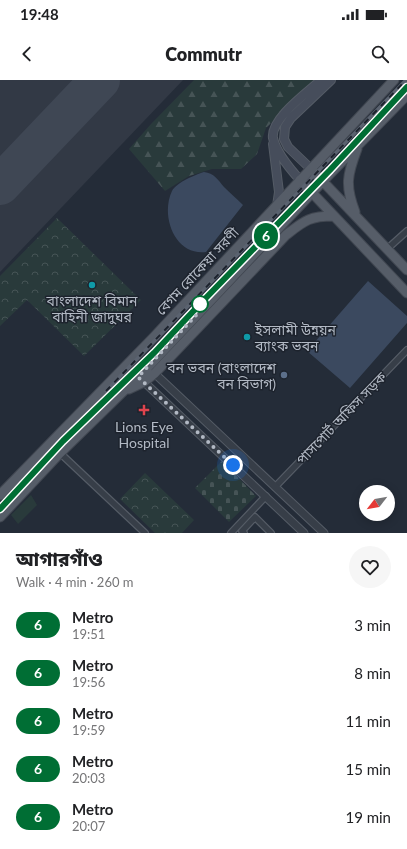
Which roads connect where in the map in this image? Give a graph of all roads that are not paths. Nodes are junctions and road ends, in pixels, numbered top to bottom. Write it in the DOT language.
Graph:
graph roads {
  1 [pos="321,80"];
  2 [pos="332,80"];
  3 [pos="394,80"];
  4 [pos="407,95"];
  5 [pos="273,138"];
  6 [pos="359,144"];
  7 [pos="311,169"];
  8 [pos="300,180"];
  9 [pos="323,181"];
  10 [pos="312,193"];
  11 [pos="277,206"];
  12 [pos="334,216"];
  13 [pos="357,216"];
  14 [pos="407,231"];
  15 [pos="387,249"];
  16 [pos="407,270"];
  17 [pos="407,293"];
  18 [pos="407,350"];
  19 [pos="152,370"];
  20 [pos="141,380"];
  21 [pos="50,443"];
  22 [pos="60,453"];
  23 [pos="275,486"];
  24 [pos="0,495"];
  25 [pos="266,496"];
  26 [pos="0,517"];
  27 [pos="145,533"];
  28 [pos="231,533"];
  29 [pos="244,533"];
  30 [pos="271,533"];
  31 [pos="304,533"];
  32 [pos="324,533"];
  1 -- 5 [label="main road"];
  2 -- 7 [label="main road"];
  3 -- 7 [label="main road, বেগম রোকেয়া সরণী"];
  4 -- 6 [label="main road"];
  5 -- 8 [label="main road"];
  5 -- 11 [label="main road"];
  6 -- 9 [label="main road"];
  6 -- 13 [label="main road"];
  7 -- 8 [label="main road, বেগম রোকেয়া সরণী"];
  7 -- 9 [label="main road"];
  8 -- 10 [label="main road"];
  8 -- 11 [label="main road, বেগম রোকেয়া সরণী"];
  9 -- 10 [label="main road"];
  9 -- 13 [label="main road"];
  10 -- 12 [label="main road"];
  10 -- 19 [label="main road"];
  11 -- 21 [label="main road, বেগম রোকেয়া সরণী"];
  12 -- 17 [label="main road"];
  12 -- 19 [label="main road"];
  13 -- 15 [label="main road"];
  14 -- 15 [label="street"];
  15 -- 16 [label="main road"];
  18 -- 23 [label="street, পাসপোর্ট অফিস সড়ক"];
  19 -- 20 [label="main road"];
  19 -- 23 [label="street"];
  20 -- 22 [label="main road"];
  20 -- 25 [label="street"];
  21 -- 22 [label="main road"];
  21 -- 24 [label="main road, বেগম রোকেয়া সরণী"];
  22 -- 26 [label="main road"];
  22 -- 27 [label="street"];
  23 -- 25 [label="street"];
  23 -- 32 [label="street"];
  25 -- 28 [label="street"];
  25 -- 31 [label="street"];
  29 -- 30 [label="street"];
}
